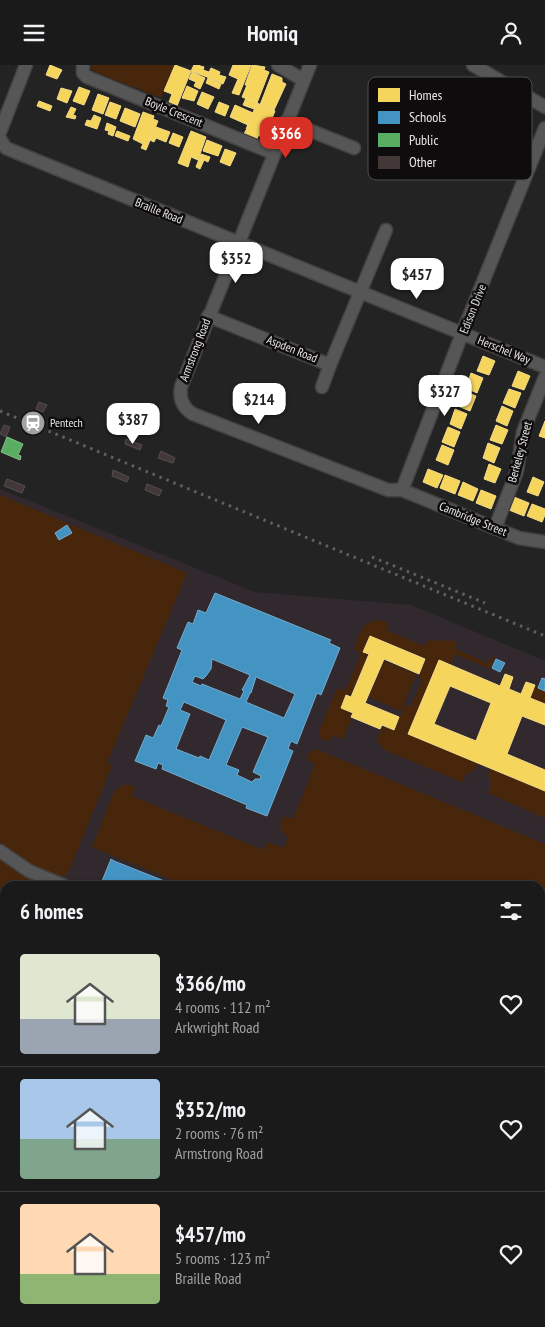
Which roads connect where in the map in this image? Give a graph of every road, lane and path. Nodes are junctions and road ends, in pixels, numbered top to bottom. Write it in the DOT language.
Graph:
graph roads {
  1 [pos="26,65"];
  2 [pos="83,65"];
  3 [pos="278,65"];
  4 [pos="310,65"];
  5 [pos="473,65"];
  6 [pos="494,77"];
  7 [pos="303,80"];
  8 [pos="532,99"];
  9 [pos="545,107"];
  10 [pos="286,121"];
  11 [pos="545,128"];
  12 [pos="0,133"];
  13 [pos="0,139"];
  14 [pos="354,148"];
  15 [pos="274,153"];
  16 [pos="532,160"];
  17 [pos="524,180"];
  18 [pos="386,230"];
  19 [pos="238,243"];
  20 [pos="360,292"];
  21 [pos="208,315"];
  22 [pos="462,334"];
  23 [pos="330,365"];
  24 [pos="545,367"];
  25 [pos="545,377"];
  26 [pos="322,387"];
  27 [pos="402,490"];
  28 [pos="495,528"];
  29 [pos="545,542"];
  30 [pos="0,851"];
  31 [pos="53,881"];
  1 -- 12 [label="street"];
  2 -- 15 [label="street, Boyle Crescent"];
  3 -- 7 [label="street"];
  4 -- 7 [label="street, Armstrong Road"];
  5 -- 6 [label="street"];
  7 -- 10 [label="street, Armstrong Road"];
  8 -- 9 [label="street"];
  10 -- 14 [label="street"];
  10 -- 15 [label="street, Armstrong Road"];
  11 -- 16 [label="street, Edison Drive"];
  13 -- 19 [label="street, Braille Road"];
  15 -- 19 [label="street, Armstrong Road"];
  17 -- 22 [label="street, Edison Drive"];
  18 -- 20 [label="street, Aspden Road"];
  19 -- 20 [label="street, Braille Road"];
  19 -- 21 [label="street, Armstrong Road"];
  20 -- 22 [label="street, Braille Road"];
  20 -- 23 [label="street, Aspden Road"];
  21 -- 23 [label="street, Aspden Road"];
  21 -- 27 [label="street, Armstrong Road"];
  22 -- 24 [label="street, Herschel Way"];
  22 -- 27 [label="street, Edison Drive"];
  23 -- 26 [label="street"];
  25 -- 28 [label="street, Berkeley Street"];
  27 -- 28 [label="street, Cambridge Street"];
  28 -- 29 [label="street, Cambridge Street"];
  30 -- 31 [label="street"];
}
